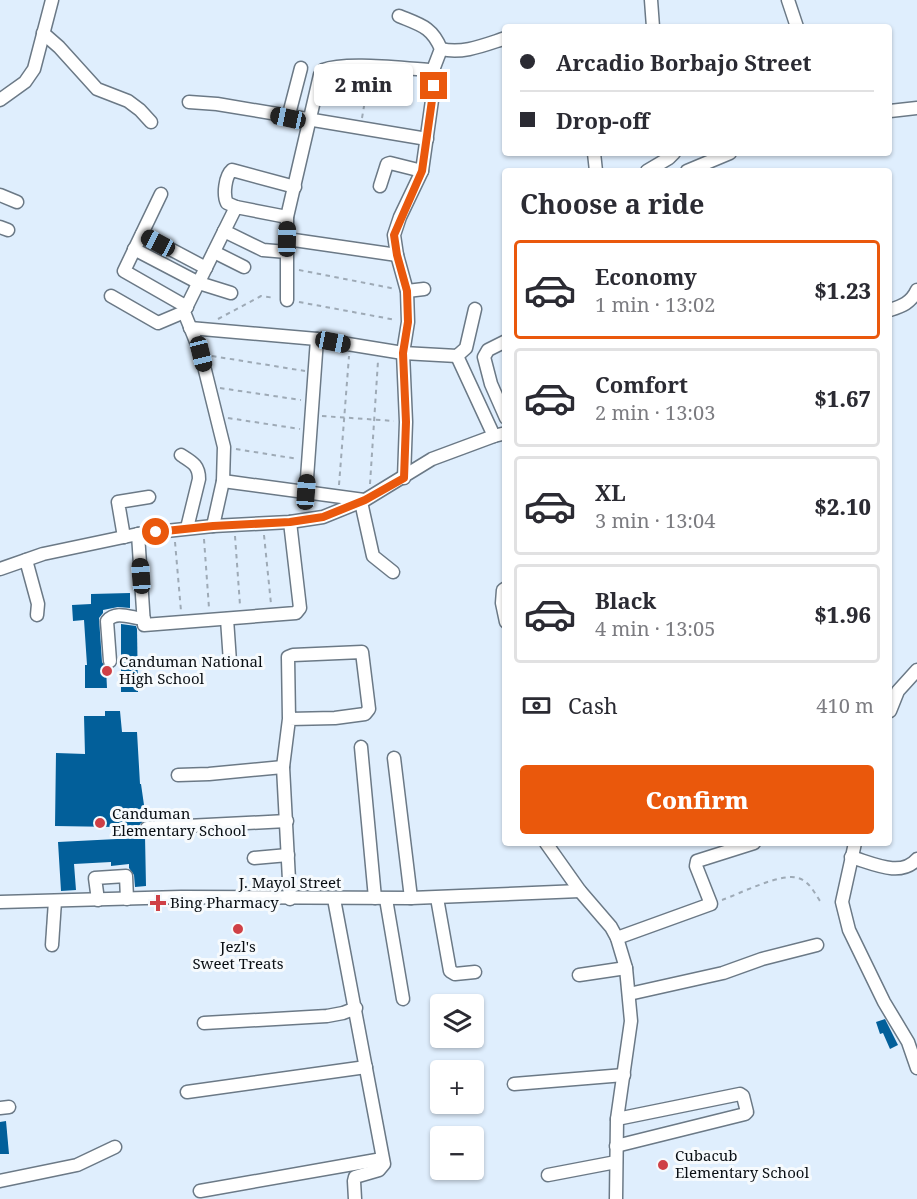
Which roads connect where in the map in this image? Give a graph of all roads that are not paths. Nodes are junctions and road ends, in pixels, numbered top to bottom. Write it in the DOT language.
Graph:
graph roads {
  1 [pos="52,0"];
  2 [pos="651,0"];
  3 [pos="788,0"];
  4 [pos="399,16"];
  5 [pos="653,24"];
  6 [pos="796,24"];
  7 [pos="43,33"];
  8 [pos="502,39"];
  9 [pos="441,49"];
  10 [pos="301,68"];
  11 [pos="433,70"];
  12 [pos="0,100"];
  13 [pos="189,102"];
  14 [pos="917,108"];
  15 [pos="892,111"];
  16 [pos="288,118"];
  17 [pos="310,120"];
  18 [pos="151,122"];
  19 [pos="427,139"];
  20 [pos="671,156"];
  21 [pos="723,156"];
  22 [pos="652,168"];
  23 [pos="697,168"];
  24 [pos="422,171"];
  25 [pos="380,186"];
  26 [pos="295,187"];
  27 [pos="161,194"];
  28 [pos="0,195"];
  29 [pos="17,202"];
  30 [pos="236,207"];
  31 [pos="287,217"];
  32 [pos="224,231"];
  33 [pos="142,234"];
  34 [pos="287,239"];
  35 [pos="135,249"];
  36 [pos="214,252"];
  37 [pos="287,252"];
  38 [pos="397,255"];
  39 [pos="244,267"];
  40 [pos="206,268"];
  41 [pos="199,283"];
  42 [pos="424,290"];
  43 [pos="917,290"];
  44 [pos="407,291"];
  45 [pos="231,293"];
  46 [pos="111,296"];
  47 [pos="287,300"];
  48 [pos="892,308"];
  49 [pos="185,309"];
  50 [pos="475,309"];
  51 [pos="190,328"];
  52 [pos="317,339"];
  53 [pos="502,343"];
  54 [pos="403,353"];
  55 [pos="457,356"];
  56 [pos="502,409"];
  57 [pos="500,434"];
  58 [pos="181,455"];
  59 [pos="404,478"];
  60 [pos="223,481"];
  61 [pos="306,492"];
  62 [pos="149,497"];
  63 [pos="365,500"];
  64 [pos="290,522"];
  65 [pos="208,526"];
  66 [pos="187,528"];
  67 [pos="138,534"];
  68 [pos="124,537"];
  69 [pos="26,560"];
  70 [pos="0,569"];
  71 [pos="393,572"];
  72 [pos="37,615"];
  73 [pos="144,618"];
  74 [pos="227,619"];
  75 [pos="110,661"];
  76 [pos="230,662"];
  77 [pos="917,670"];
  78 [pos="894,691"];
  79 [pos="289,719"];
  80 [pos="361,747"];
  81 [pos="394,758"];
  82 [pos="283,767"];
  83 [pos="178,775"];
  84 [pos="287,821"];
  85 [pos="147,828"];
  86 [pos="548,846"];
  87 [pos="744,846"];
  88 [pos="854,846"];
  89 [pos="288,855"];
  90 [pos="851,857"];
  91 [pos="254,858"];
  92 [pos="917,859"];
  93 [pos="580,891"];
  94 [pos="380,898"];
  95 [pos="411,898"];
  96 [pos="437,898"];
  97 [pos="127,899"];
  98 [pos="290,899"];
  99 [pos="334,899"];
  100 [pos="98,900"];
  101 [pos="55,901"];
  102 [pos="0,902"];
  103 [pos="617,938"];
  104 [pos="52,945"];
  105 [pos="817,945"];
  106 [pos="626,968"];
  107 [pos="475,972"];
  108 [pos="579,975"];
  109 [pos="629,994"];
  110 [pos="403,999"];
  111 [pos="356,1008"];
  112 [pos="204,1023"];
  113 [pos="913,1039"];
  114 [pos="366,1066"];
  115 [pos="917,1068"];
  116 [pos="624,1075"];
  117 [pos="514,1084"];
  118 [pos="186,1092"];
  119 [pos="617,1119"];
  120 [pos="616,1146"];
  121 [pos="115,1147"];
  122 [pos="382,1159"];
  123 [pos="616,1162"];
  124 [pos="548,1174"];
  125 [pos="0,1181"];
  126 [pos="200,1191"];
  127 [pos="355,1199"];
  128 [pos="616,1199"];
  1 -- 7 [label="street"];
  2 -- 5 [label="street"];
  3 -- 6 [label="street"];
  4 -- 9 [label="street"];
  7 -- 12 [label="street"];
  7 -- 18 [label="street"];
  8 -- 9 [label="street"];
  9 -- 11 [label="street"];
  10 -- 16 [label="street"];
  11 -- 17 [label="street"];
  11 -- 19 [label="street"];
  13 -- 16 [label="street"];
  14 -- 15 [label="street"];
  16 -- 17 [label="street"];
  17 -- 19 [label="street"];
  17 -- 26 [label="street"];
  19 -- 24 [label="street"];
  20 -- 22 [label="street"];
  21 -- 23 [label="street"];
  24 -- 25 [label="street"];
  24 -- 38 [label="street"];
  26 -- 30 [label="street"];
  26 -- 31 [label="street"];
  27 -- 33 [label="street"];
  28 -- 29 [label="street"];
  30 -- 31 [label="street"];
  30 -- 32 [label="street"];
  31 -- 34 [label="street"];
  32 -- 36 [label="street"];
  32 -- 37 [label="street"];
  33 -- 35 [label="street"];
  33 -- 40 [label="street"];
  34 -- 37 [label="street"];
  34 -- 38 [label="street"];
  35 -- 41 [label="street"];
  35 -- 49 [label="street"];
  36 -- 39 [label="street"];
  36 -- 40 [label="street"];
  37 -- 47 [label="street"];
  38 -- 44 [label="street"];
  40 -- 41 [label="street"];
  41 -- 45 [label="street"];
  41 -- 49 [label="street"];
  42 -- 44 [label="street"];
  43 -- 48 [label="street"];
  44 -- 54 [label="street"];
  46 -- 49 [label="street"];
  49 -- 51 [label="street"];
  50 -- 55 [label="street"];
  51 -- 52 [label="street"];
  51 -- 60 [label="street"];
  52 -- 54 [label="street"];
  52 -- 61 [label="street"];
  53 -- 56 [label="street"];
  54 -- 55 [label="street"];
  54 -- 59 [label="street"];
  55 -- 57 [label="street"];
  57 -- 59 [label="street"];
  58 -- 66 [label="street"];
  59 -- 63 [label="street"];
  60 -- 61 [label="street"];
  60 -- 65 [label="street"];
  61 -- 63 [label="street"];
  62 -- 68 [label="street"];
  63 -- 64 [label="street"];
  63 -- 71 [label="street"];
  64 -- 65 [label="street"];
  64 -- 74 [label="street"];
  65 -- 66 [label="street"];
  66 -- 67 [label="street"];
  67 -- 68 [label="street"];
  67 -- 73 [label="street"];
  68 -- 69 [label="street"];
  69 -- 70 [label="street"];
  69 -- 72 [label="street"];
  73 -- 74 [label="street"];
  73 -- 75 [label="street"];
  74 -- 76 [label="street"];
  77 -- 78 [label="street"];
  79 -- 79 [label="street"];
  79 -- 82 [label="street"];
  80 -- 94 [label="street"];
  81 -- 95 [label="street"];
  82 -- 83 [label="street"];
  82 -- 84 [label="street"];
  84 -- 85 [label="street"];
  84 -- 89 [label="street"];
  86 -- 93 [label="street"];
  87 -- 103 [label="street"];
  88 -- 90 [label="street"];
  89 -- 91 [label="street"];
  89 -- 98 [label="street"];
  90 -- 92 [label="street"];
  90 -- 113 [label="street"];
  93 -- 96 [label="street, J. Mayol Street"];
  93 -- 103 [label="street"];
  94 -- 95 [label="street, J. Mayol Street"];
  94 -- 99 [label="street, J. Mayol Street"];
  94 -- 110 [label="street"];
  95 -- 96 [label="street, J. Mayol Street"];
  96 -- 107 [label="street"];
  97 -- 98 [label="street, J. Mayol Street"];
  97 -- 100 [label="street, J. Mayol Street"];
  97 -- 100 [label="street"];
  98 -- 99 [label="street, J. Mayol Street"];
  99 -- 111 [label="street"];
  100 -- 101 [label="street, J. Mayol Street"];
  101 -- 102 [label="street, J. Mayol Street"];
  101 -- 104 [label="street"];
  103 -- 106 [label="street"];
  105 -- 109 [label="street"];
  106 -- 108 [label="street"];
  106 -- 109 [label="street"];
  109 -- 116 [label="street"];
  111 -- 112 [label="street"];
  111 -- 114 [label="street"];
  113 -- 115 [label="street"];
  114 -- 118 [label="street"];
  114 -- 122 [label="street"];
  116 -- 117 [label="street"];
  116 -- 119 [label="street"];
  119 -- 120 [label="street"];
  119 -- 120 [label="street"];
  120 -- 123 [label="street"];
  121 -- 125 [label="street"];
  122 -- 126 [label="street"];
  122 -- 127 [label="street"];
  123 -- 124 [label="street"];
  123 -- 128 [label="street"];
}
